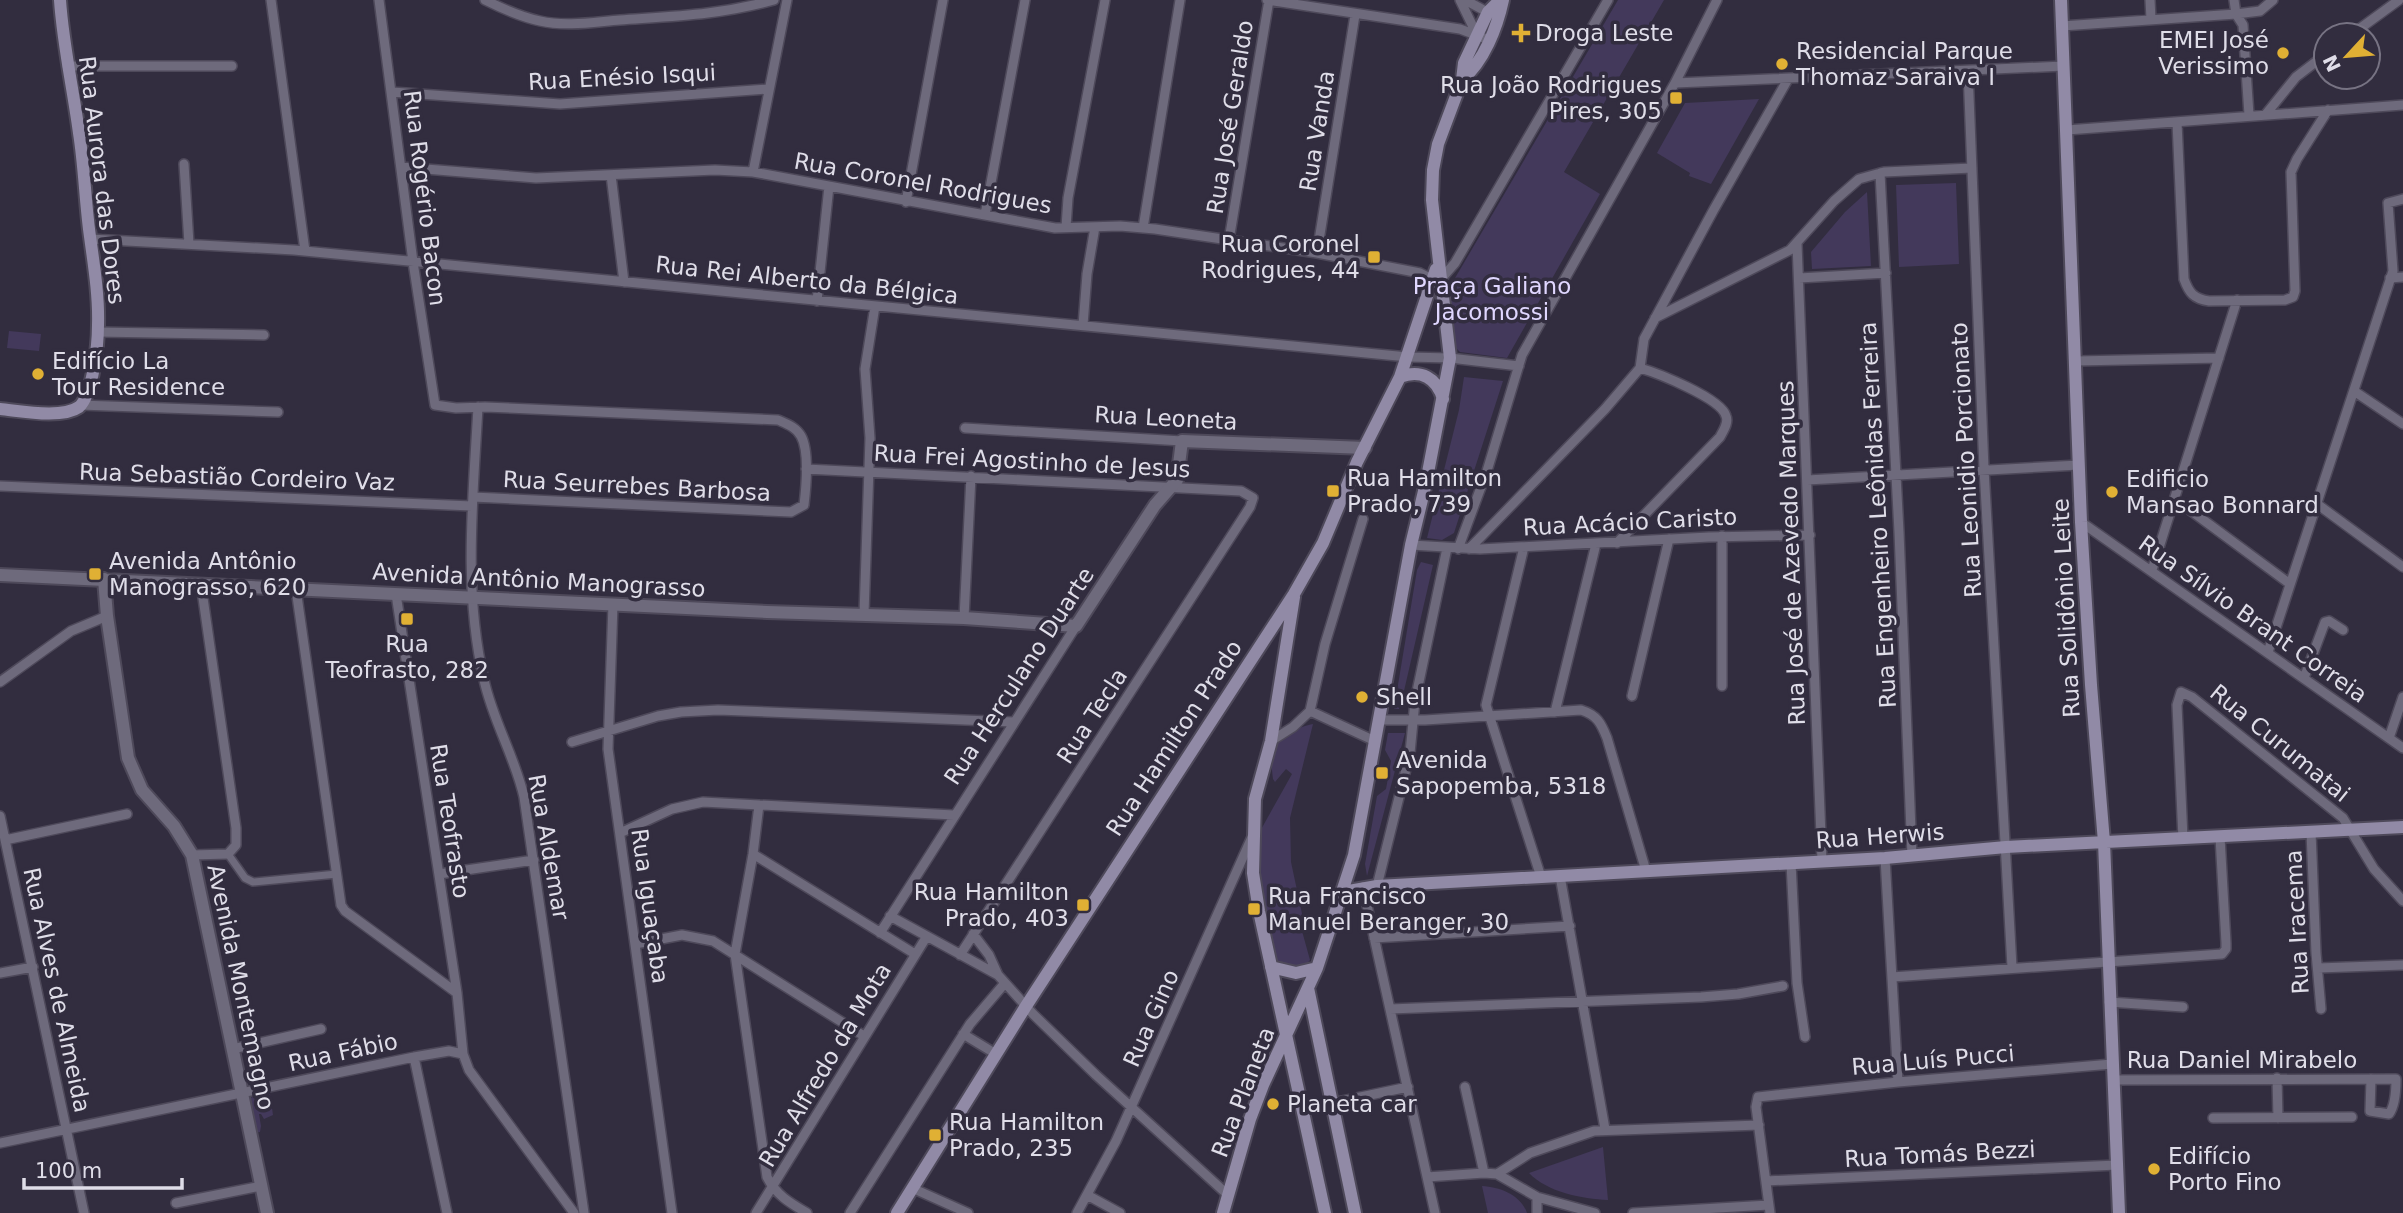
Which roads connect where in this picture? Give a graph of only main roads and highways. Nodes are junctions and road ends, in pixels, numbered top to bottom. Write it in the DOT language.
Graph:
graph roads {
  1 [pos="60,0"];
  2 [pos="1502,0"];
  3 [pos="2061,0"];
  4 [pos="1439,283"];
  5 [pos="1400,377"];
  6 [pos="1443,399"];
  7 [pos="0,409"];
  8 [pos="1294,594"];
  9 [pos="2403,827"];
  10 [pos="2104,842"];
  11 [pos="1345,885"];
  12 [pos="1271,967"];
  13 [pos="1317,968"];
  14 [pos="1308,988"];
  15 [pos="1286,1035"];
  16 [pos="1277,1056"];
  17 [pos="1291,1058"];
  18 [pos="897,1213"];
  19 [pos="1223,1213"];
  20 [pos="1325,1213"];
  21 [pos="1355,1213"];
  22 [pos="2119,1213"];
  1 -- 7 [label="main road, Rua Aurora das Dores"];
  2 -- 4 [label="main road, Rua Planeta"];
  3 -- 10 [label="main road, Rua Solidônio Leite"];
  4 -- 5 [label="main road, Rua Hamilton Prado"];
  4 -- 6 [label="main road, Rua Planeta"];
  5 -- 6 [label="main road"];
  5 -- 8 [label="main road, Rua Hamilton Prado"];
  6 -- 11 [label="main road, Rua Planeta"];
  8 -- 12 [label="main road"];
  8 -- 18 [label="main road, Rua Hamilton Prado"];
  9 -- 10 [label="main road, Rua Herwis"];
  10 -- 11 [label="main road, Rua Herwis"];
  10 -- 22 [label="main road, Rua Solidônio Leite"];
  11 -- 13 [label="main road, Rua Planeta"];
  12 -- 13 [label="main road"];
  12 -- 15 [label="main road"];
  13 -- 14 [label="main road, Rua Planeta"];
  14 -- 15 [label="main road, Rua Planeta"];
  14 -- 21 [label="main road"];
  15 -- 16 [label="main road, Rua Planeta"];
  15 -- 17 [label="main road"];
  16 -- 17 [label="main road"];
  16 -- 19 [label="main road, Rua Planeta"];
  17 -- 20 [label="main road"];
}
